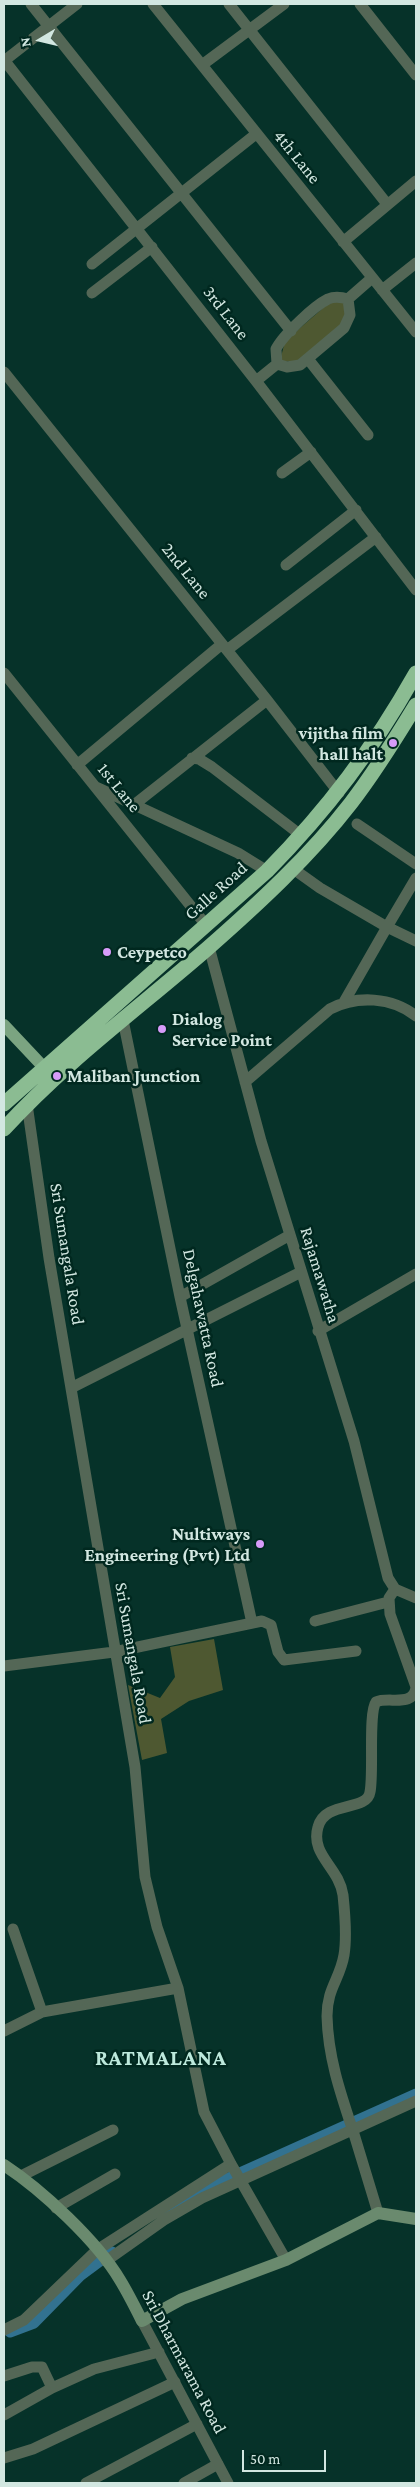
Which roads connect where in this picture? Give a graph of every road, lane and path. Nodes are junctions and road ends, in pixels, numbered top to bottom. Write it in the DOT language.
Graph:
graph roads {
  1 [pos="31,4"];
  2 [pos="78,4"];
  3 [pos="152,4"];
  4 [pos="229,4"];
  5 [pos="284,4"];
  6 [pos="360,4"];
  7 [pos="49,26"];
  8 [pos="249,30"];
  9 [pos="4,60"];
  10 [pos="202,65"];
  11 [pos="416,74"];
  12 [pos="256,134"];
  13 [pos="416,181"];
  14 [pos="180,195"];
  15 [pos="387,204"];
  16 [pos="138,229"];
  17 [pos="343,242"];
  18 [pos="152,247"];
  19 [pos="416,263"];
  20 [pos="92,264"];
  21 [pos="372,278"];
  22 [pos="382,290"];
  23 [pos="92,293"];
  24 [pos="348,299"];
  25 [pos="291,331"];
  26 [pos="416,332"];
  27 [pos="308,359"];
  28 [pos="277,364"];
  29 [pos="4,372"];
  30 [pos="256,380"];
  31 [pos="368,435"];
  32 [pos="310,452"];
  33 [pos="282,473"];
  34 [pos="356,510"];
  35 [pos="376,537"];
  36 [pos="286,565"];
  37 [pos="416,590"];
  38 [pos="225,647"];
  39 [pos="4,673"];
  40 [pos="416,673"];
  41 [pos="267,700"];
  42 [pos="412,702"];
  43 [pos="192,758"];
  44 [pos="77,764"];
  45 [pos="95,786"];
  46 [pos="338,793"];
  47 [pos="134,804"];
  48 [pos="357,824"];
  49 [pos="302,836"];
  50 [pos="416,864"];
  51 [pos="292,868"];
  52 [pos="267,871"];
  53 [pos="416,878"];
  54 [pos="206,926"];
  55 [pos="387,927"];
  56 [pos="416,941"];
  57 [pos="209,947"];
  58 [pos="344,1002"];
  59 [pos="416,1016"];
  60 [pos="123,1020"];
  61 [pos="4,1026"];
  62 [pos="50,1073"];
  63 [pos="245,1082"];
  64 [pos="4,1104"];
  65 [pos="27,1104"];
  66 [pos="4,1129"];
  67 [pos="290,1235"];
  68 [pos="301,1272"];
  69 [pos="416,1274"];
  70 [pos="180,1297"];
  71 [pos="188,1330"];
  72 [pos="318,1331"];
  73 [pos="71,1388"];
  74 [pos="395,1589"];
  75 [pos="416,1598"];
  76 [pos="388,1602"];
  77 [pos="315,1621"];
  78 [pos="252,1623"];
  79 [pos="114,1652"];
  80 [pos="356,1652"];
  81 [pos="4,1666"];
  82 [pos="416,1687"];
  83 [pos="13,1929"];
  84 [pos="178,1988"];
  85 [pos="42,2012"];
  86 [pos="4,2031"];
  87 [pos="416,2101"];
  88 [pos="352,2128"];
  89 [pos="113,2130"];
  90 [pos="4,2166"];
  91 [pos="236,2172"];
  92 [pos="115,2174"];
  93 [pos="21,2176"];
  94 [pos="56,2208"];
  95 [pos="378,2213"];
  96 [pos="416,2219"];
  97 [pos="102,2256"];
  98 [pos="286,2260"];
  99 [pos="142,2321"];
  100 [pos="4,2330"];
  101 [pos="159,2352"];
  102 [pos="4,2376"];
  103 [pos="175,2382"];
  104 [pos="52,2388"];
  105 [pos="4,2415"];
  106 [pos="197,2424"];
  107 [pos="4,2458"];
  108 [pos="218,2464"];
  109 [pos="86,2483"];
  110 [pos="184,2483"];
  111 [pos="228,2483"];
  1 -- 7 [label="street"];
  2 -- 7 [label="street"];
  3 -- 10 [label="street, 4th Lane"];
  4 -- 8 [label="street"];
  5 -- 8 [label="street"];
  6 -- 11 [label="street"];
  7 -- 9 [label="street"];
  7 -- 14 [label="street"];
  8 -- 10 [label="street"];
  8 -- 15 [label="street"];
  9 -- 16 [label="street, 3rd Lane"];
  10 -- 12 [label="street, 4th Lane"];
  12 -- 14 [label="street"];
  12 -- 17 [label="street, 4th Lane"];
  13 -- 15 [label="street"];
  14 -- 16 [label="street"];
  14 -- 25 [label="street"];
  15 -- 17 [label="street"];
  16 -- 18 [label="street, 3rd Lane"];
  16 -- 20 [label="street"];
  17 -- 21 [label="street, 4th Lane"];
  18 -- 23 [label="street"];
  18 -- 30 [label="street, 3rd Lane"];
  19 -- 22 [label="street"];
  21 -- 22 [label="street, 4th Lane"];
  21 -- 24 [label="street"];
  22 -- 26 [label="street, 4th Lane"];
  24 -- 25 [label="street"];
  24 -- 27 [label="street"];
  25 -- 28 [label="street"];
  27 -- 28 [label="street"];
  27 -- 31 [label="street"];
  28 -- 30 [label="street"];
  29 -- 38 [label="street, 2nd Lane"];
  30 -- 32 [label="street, 3rd Lane"];
  32 -- 33 [label="street"];
  32 -- 34 [label="street, 3rd Lane"];
  34 -- 35 [label="street, 3rd Lane"];
  34 -- 36 [label="street"];
  35 -- 37 [label="street, 3rd Lane"];
  35 -- 38 [label="street"];
  38 -- 41 [label="street, 2nd Lane"];
  38 -- 44 [label="street"];
  39 -- 44 [label="street, 1st Lane"];
  40 -- 42 [label="highway, Galle Road"];
  41 -- 43 [label="street"];
  41 -- 46 [label="street, 2nd Lane"];
  42 -- 46 [label="highway, Galle Road"];
  42 -- 51 [label="highway, Galle Road"];
  43 -- 47 [label="street"];
  43 -- 49 [label="street"];
  44 -- 45 [label="street, 1st Lane"];
  45 -- 47 [label="street"];
  45 -- 54 [label="street, 1st Lane"];
  46 -- 49 [label="highway, Galle Road"];
  47 -- 52 [label="street"];
  48 -- 50 [label="street"];
  49 -- 52 [label="highway, Galle Road"];
  51 -- 55 [label="street"];
  51 -- 57 [label="highway, Galle Road"];
  52 -- 54 [label="highway, Galle Road"];
  53 -- 55 [label="street"];
  54 -- 62 [label="highway, Galle Road"];
  55 -- 56 [label="street"];
  55 -- 58 [label="street"];
  57 -- 60 [label="highway, Galle Road"];
  57 -- 63 [label="street, Rajamawatha"];
  58 -- 59 [label="street"];
  58 -- 63 [label="street"];
  60 -- 62 [label="highway, Galle Road"];
  60 -- 70 [label="street, Delgahawatta Road"];
  61 -- 62 [label="main road"];
  62 -- 64 [label="highway, Galle Road"];
  62 -- 65 [label="highway, Galle Road"];
  63 -- 67 [label="street, Rajamawatha"];
  65 -- 66 [label="highway, Galle Road"];
  65 -- 73 [label="street, Sri Sumangala Road"];
  67 -- 68 [label="street, Rajamawatha"];
  67 -- 70 [label="street"];
  68 -- 71 [label="street"];
  68 -- 72 [label="street, Rajamawatha"];
  69 -- 72 [label="street"];
  70 -- 71 [label="street, Delgahawatta Road"];
  71 -- 73 [label="street"];
  71 -- 78 [label="street, Delgahawatta Road"];
  72 -- 74 [label="street, Rajamawatha"];
  73 -- 79 [label="street, Sri Sumangala Road"];
  74 -- 75 [label="street"];
  74 -- 76 [label="street"];
  76 -- 77 [label="street"];
  76 -- 82 [label="street"];
  78 -- 79 [label="street"];
  78 -- 80 [label="street"];
  79 -- 81 [label="street"];
  79 -- 84 [label="street, Sri Sumangala Road"];
  82 -- 88 [label="street"];
  83 -- 85 [label="street"];
  84 -- 85 [label="street"];
  84 -- 91 [label="street, Sri Sumangala Road"];
  85 -- 86 [label="street"];
  87 -- 88 [label="street"];
  88 -- 91 [label="street"];
  88 -- 95 [label="street"];
  89 -- 93 [label="street"];
  90 -- 93 [label="street, Sri Dharmarama Road"];
  91 -- 97 [label="street"];
  91 -- 97 [label="street"];
  91 -- 98 [label="street, Sri Sumangala Road"];
  92 -- 94 [label="street"];
  93 -- 94 [label="street, Sri Dharmarama Road"];
  94 -- 97 [label="street, Sri Dharmarama Road"];
  95 -- 96 [label="street"];
  95 -- 98 [label="street"];
  97 -- 99 [label="street, Sri Dharmarama Road"];
  97 -- 100 [label="street"];
  98 -- 99 [label="street"];
  99 -- 101 [label="street, Sri Dharmarama Road"];
  101 -- 103 [label="street, Sri Dharmarama Road"];
  101 -- 104 [label="street"];
  102 -- 104 [label="street"];
  103 -- 106 [label="street, Sri Dharmarama Road"];
  103 -- 107 [label="street"];
  104 -- 105 [label="street"];
  106 -- 108 [label="street, Sri Dharmarama Road"];
  106 -- 109 [label="street"];
  108 -- 110 [label="street"];
  108 -- 111 [label="street, Sri Dharmarama Road"];
}
